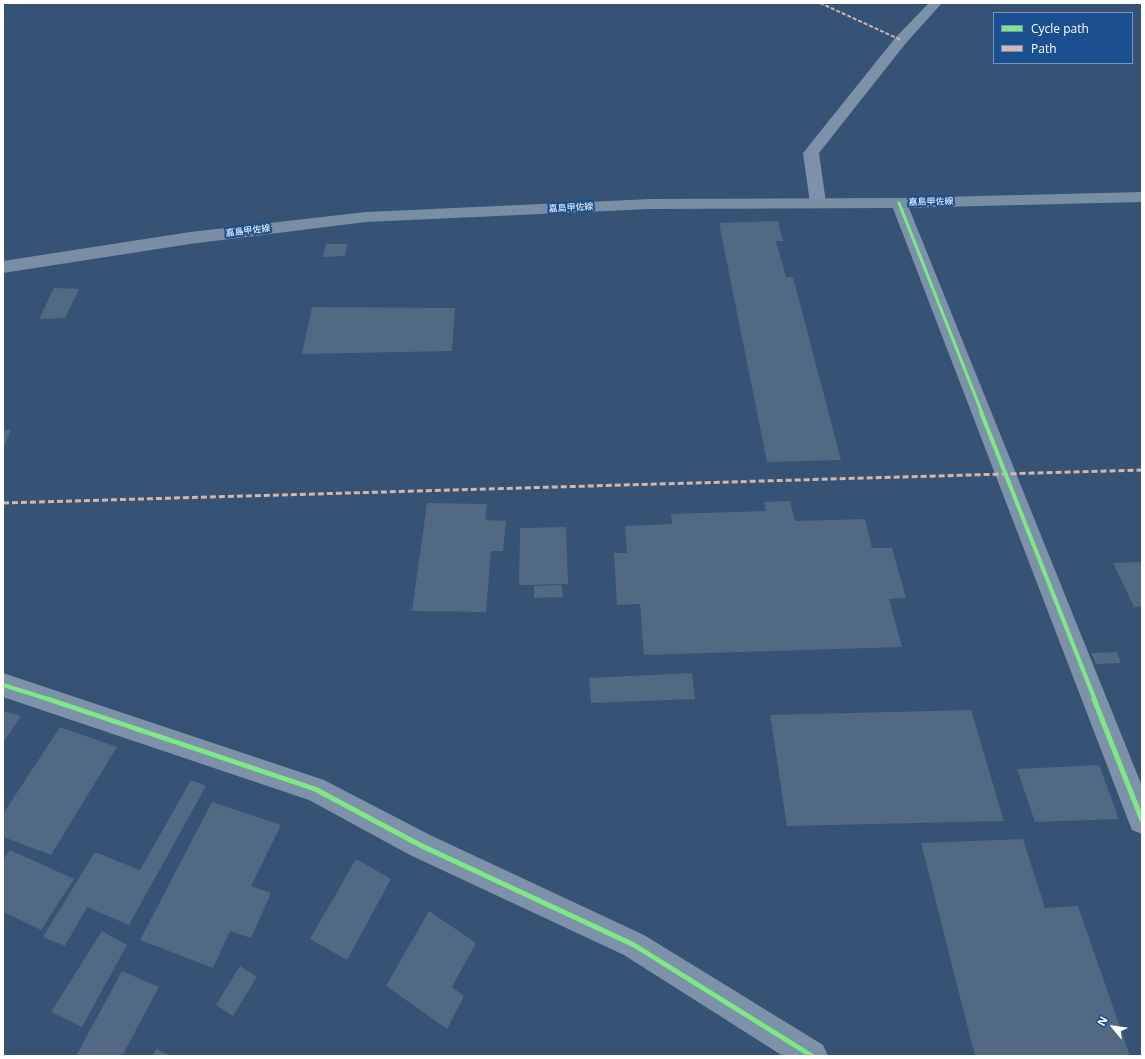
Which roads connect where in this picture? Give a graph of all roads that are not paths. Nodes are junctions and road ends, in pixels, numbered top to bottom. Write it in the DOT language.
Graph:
graph roads {
  1 [pos="936,3"];
  2 [pos="1142,196"];
  3 [pos="818,202"];
  4 [pos="899,202"];
  5 [pos="3,267"];
  6 [pos="3,685"];
  7 [pos="1142,820"];
  8 [pos="812,1056"];
  1 -- 3 [label="street"];
  2 -- 4 [label="main road, 嘉島甲佐線"];
  3 -- 4 [label="main road, 嘉島甲佐線"];
  3 -- 5 [label="main road, 嘉島甲佐線"];
  4 -- 7 [label="street"];
  6 -- 8 [label="street"];
}
